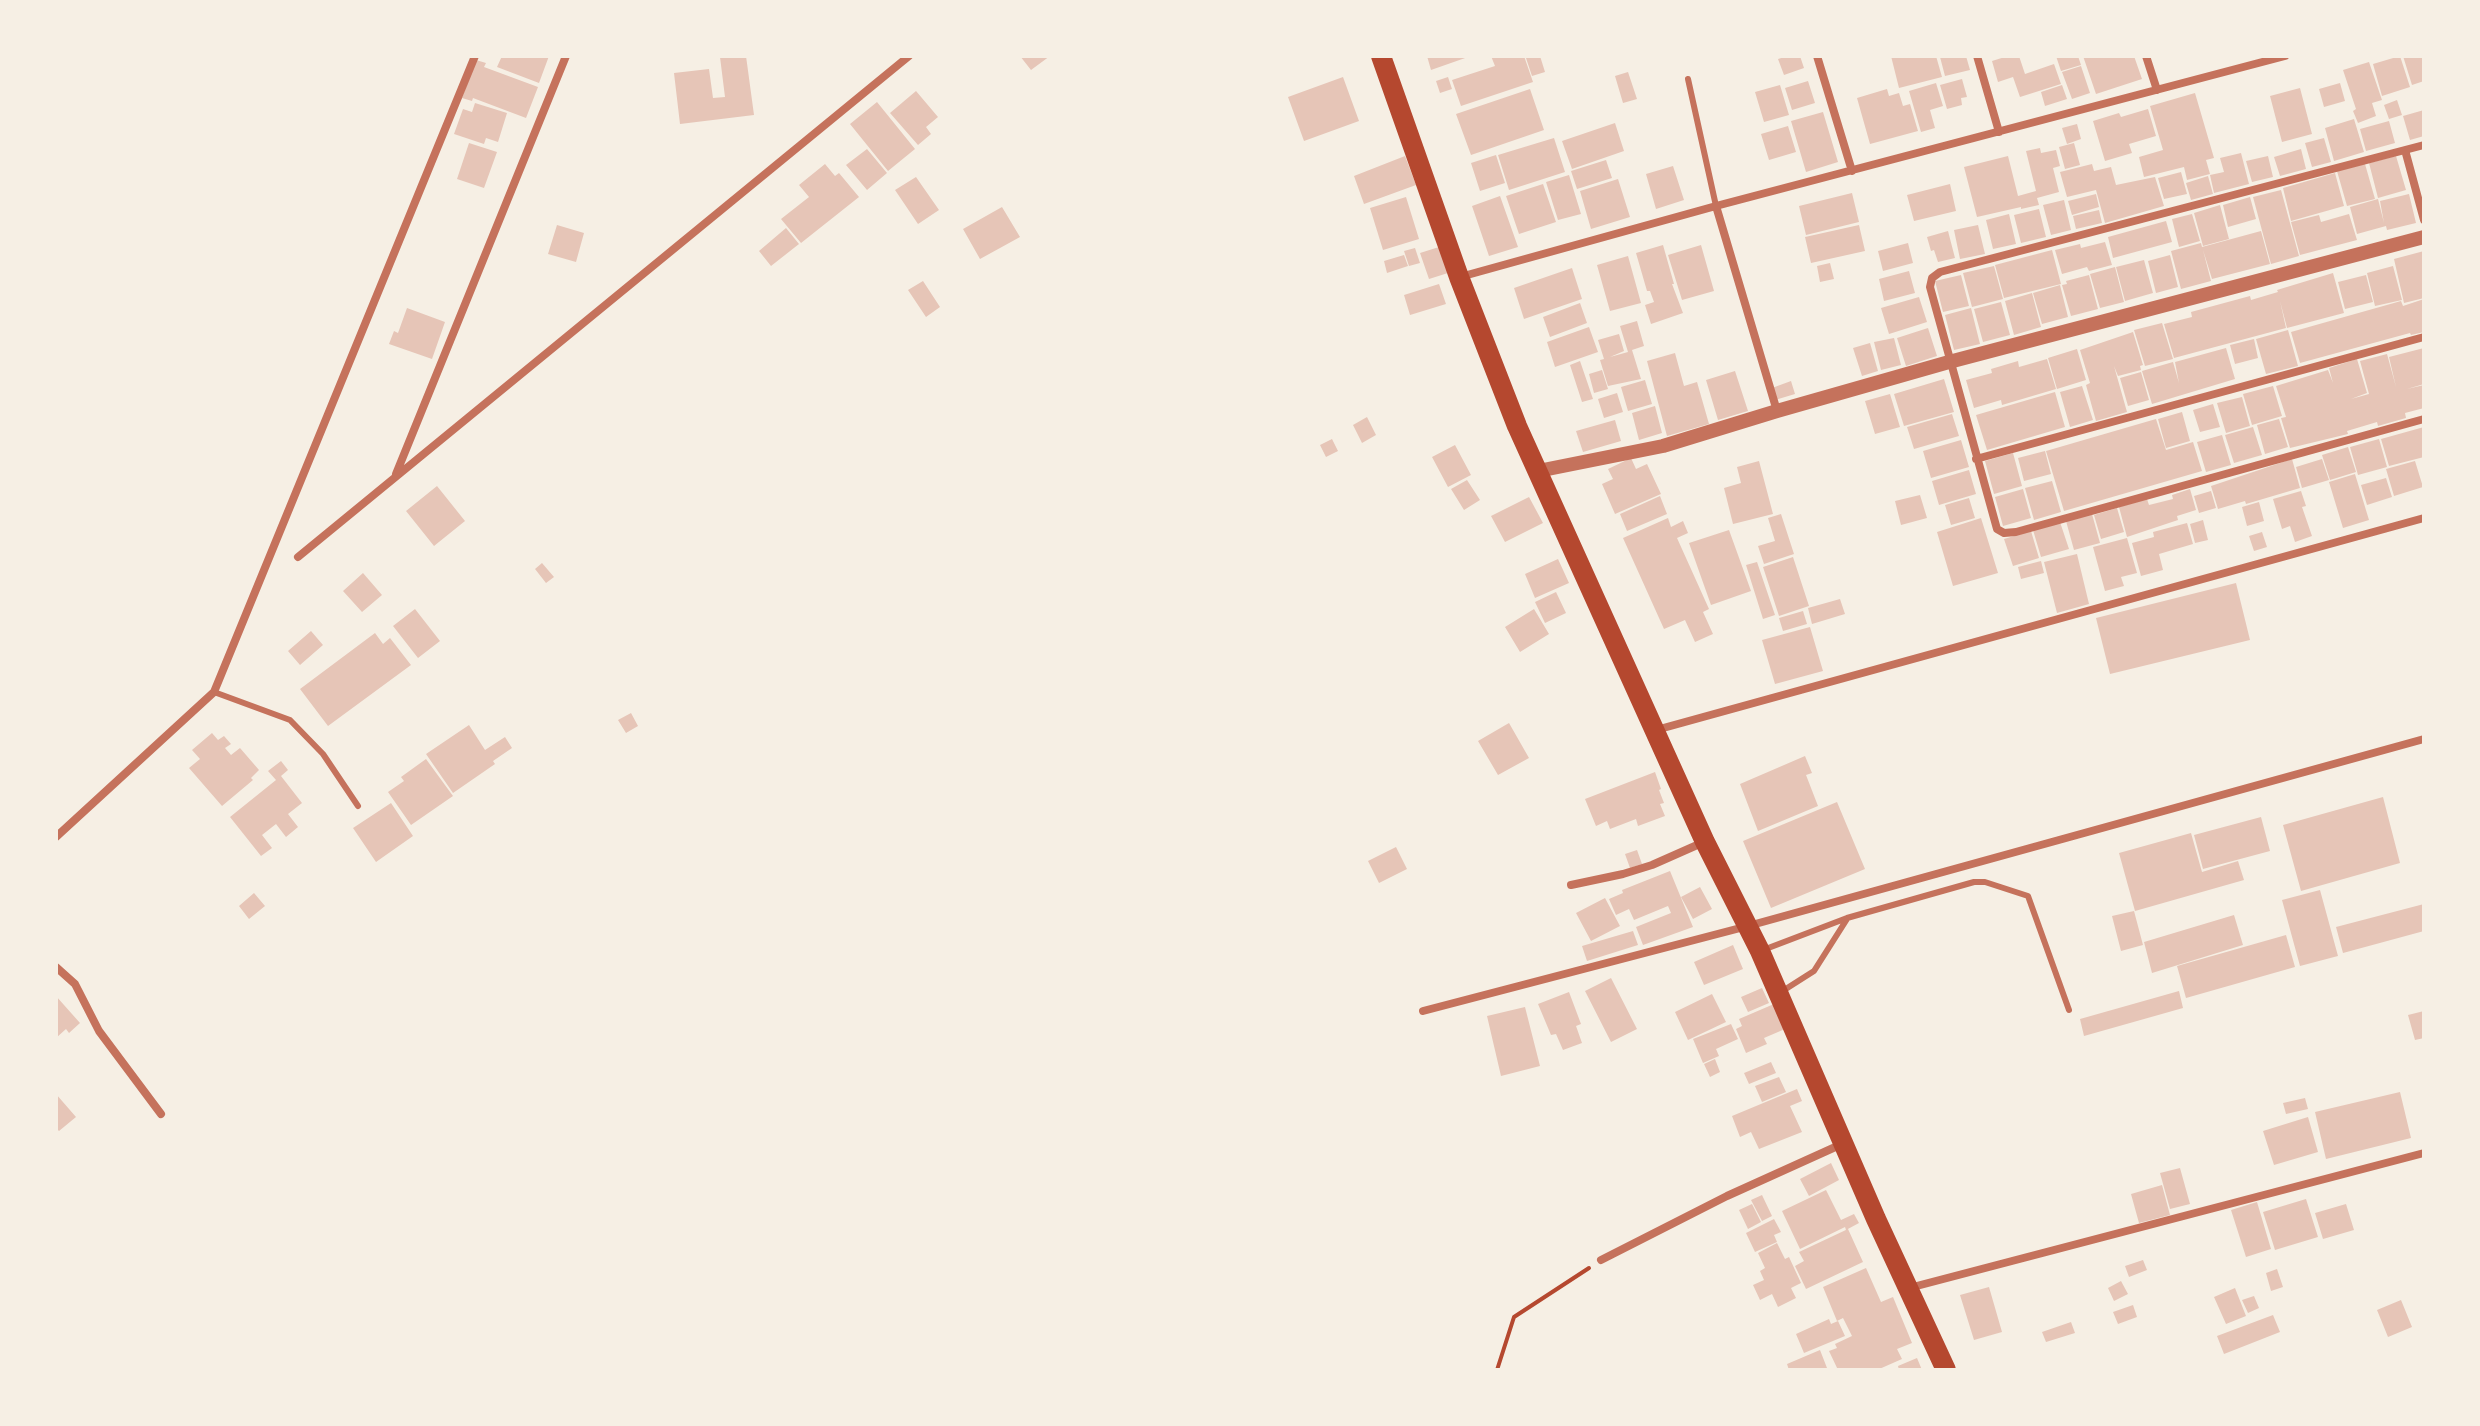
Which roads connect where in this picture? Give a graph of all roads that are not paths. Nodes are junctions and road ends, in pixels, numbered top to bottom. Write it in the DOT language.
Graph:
graph roads {
  1 [pos="475,56"];
  2 [pos="566,56"];
  3 [pos="909,56"];
  4 [pos="1381,56"];
  5 [pos="1817,56"];
  6 [pos="1977,56"];
  7 [pos="2146,56"];
  8 [pos="2285,56"];
  9 [pos="1688,79"];
  10 [pos="2157,90"];
  11 [pos="1999,132"];
  12 [pos="2424,145"];
  13 [pos="2405,150"];
  14 [pos="1852,171"];
  15 [pos="1716,206"];
  16 [pos="2424,220"];
  17 [pos="2424,237"];
  18 [pos="1459,277"];
  19 [pos="2424,337"];
  20 [pos="1949,362"];
  21 [pos="1777,411"];
  22 [pos="2424,419"];
  23 [pos="1976,459"];
  24 [pos="1538,471"];
  25 [pos="395,477"];
  26 [pos="2424,518"];
  27 [pos="298,557"];
  28 [pos="214,692"];
  29 [pos="1656,730"];
  30 [pos="2424,739"];
  31 [pos="358,806"];
  32 [pos="56,837"];
  33 [pos="1705,842"];
  34 [pos="1571,885"];
  35 [pos="1847,918"];
  36 [pos="1748,926"];
  37 [pos="1760,951"];
  38 [pos="56,967"];
  39 [pos="1778,994"];
  40 [pos="2069,1010"];
  41 [pos="1423,1011"];
  42 [pos="161,1114"];
  43 [pos="1843,1144"];
  44 [pos="2424,1153"];
  45 [pos="1601,1260"];
  46 [pos="1908,1288"];
  47 [pos="1946,1370"];
  1 -- 28 [label="street"];
  2 -- 25 [label="street"];
  3 -- 25 [label="street"];
  4 -- 18 [label="main road"];
  5 -- 14 [label="street"];
  6 -- 11 [label="street"];
  7 -- 10 [label="street"];
  8 -- 10 [label="street"];
  9 -- 15 [label="lane"];
  10 -- 11 [label="street"];
  11 -- 14 [label="street"];
  12 -- 13 [label="street"];
  13 -- 16 [label="street"];
  13 -- 20 [label="street"];
  14 -- 15 [label="street"];
  15 -- 18 [label="street"];
  15 -- 21 [label="street"];
  17 -- 20 [label="street"];
  18 -- 24 [label="main road"];
  19 -- 23 [label="street"];
  20 -- 21 [label="street"];
  20 -- 23 [label="street"];
  21 -- 24 [label="street"];
  22 -- 23 [label="street"];
  24 -- 29 [label="main road"];
  25 -- 27 [label="street"];
  26 -- 29 [label="street"];
  28 -- 31 [label="lane"];
  28 -- 32 [label="street"];
  29 -- 33 [label="main road"];
  30 -- 36 [label="street"];
  33 -- 34 [label="street"];
  33 -- 36 [label="main road"];
  35 -- 37 [label="lane"];
  35 -- 39 [label="lane"];
  35 -- 40 [label="lane"];
  36 -- 37 [label="main road"];
  36 -- 41 [label="street"];
  37 -- 39 [label="main road"];
  38 -- 42 [label="street"];
  39 -- 43 [label="main road"];
  43 -- 45 [label="street"];
  43 -- 46 [label="main road"];
  44 -- 46 [label="street"];
  46 -- 47 [label="main road"];
}
